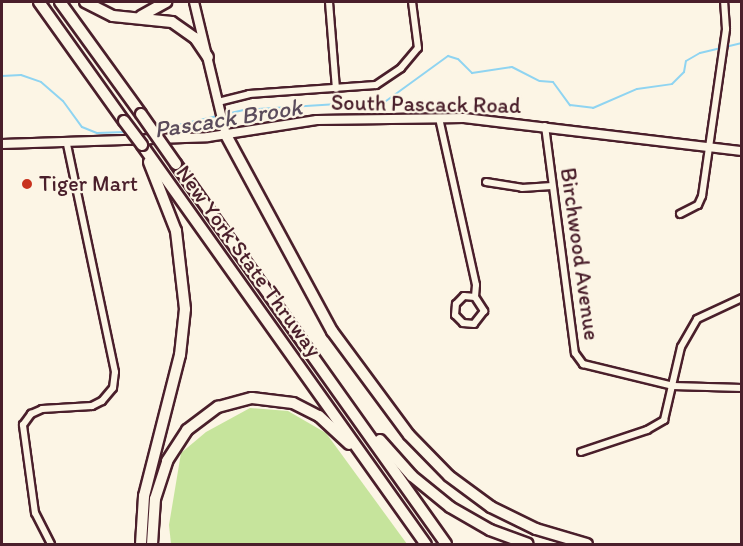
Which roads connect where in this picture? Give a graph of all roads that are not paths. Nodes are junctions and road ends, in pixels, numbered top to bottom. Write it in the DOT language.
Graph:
graph roads {
  1 [pos="39,2"];
  2 [pos="60,2"];
  3 [pos="85,2"];
  4 [pos="166,2"];
  5 [pos="194,2"];
  6 [pos="329,2"];
  7 [pos="412,2"];
  8 [pos="724,2"];
  9 [pos="123,18"];
  10 [pos="208,57"];
  11 [pos="336,89"];
  12 [pos="219,105"];
  13 [pos="439,118"];
  14 [pos="545,125"];
  15 [pos="225,135"];
  16 [pos="2,144"];
  17 [pos="67,144"];
  18 [pos="710,147"];
  19 [pos="741,151"];
  20 [pos="158,175"];
  21 [pos="486,182"];
  22 [pos="552,186"];
  23 [pos="680,214"];
  24 [pos="475,297"];
  25 [pos="741,298"];
  26 [pos="673,386"];
  27 [pos="741,388"];
  28 [pos="343,400"];
  29 [pos="581,452"];
  30 [pos="370,465"];
  31 [pos="51,544"];
  32 [pos="141,544"];
  33 [pos="152,544"];
  34 [pos="426,544"];
  35 [pos="446,544"];
  36 [pos="528,544"];
  37 [pos="587,544"];
  1 -- 20 [label="highway, New York State Thruway, bridge"];
  2 -- 28 [label="highway, New York State Thruway, bridge"];
  3 -- 9 [label="highway"];
  4 -- 9 [label="highway"];
  5 -- 10 [label="street"];
  6 -- 11 [label="street"];
  7 -- 11 [label="street"];
  8 -- 18 [label="street"];
  9 -- 10 [label="highway"];
  10 -- 12 [label="street"];
  11 -- 12 [label="street"];
  12 -- 15 [label="street"];
  13 -- 14 [label="street, South Pascack Road"];
  13 -- 15 [label="street, South Pascack Road"];
  13 -- 24 [label="street"];
  14 -- 18 [label="street, South Pascack Road"];
  14 -- 22 [label="street, Birchwood Avenue"];
  15 -- 17 [label="street, South Pascack Road"];
  15 -- 37 [label="highway"];
  16 -- 17 [label="street, South Pascack Road"];
  17 -- 31 [label="street"];
  18 -- 19 [label="street, South Pascack Road"];
  18 -- 23 [label="street"];
  20 -- 30 [label="highway, New York State Thruway"];
  20 -- 32 [label="highway"];
  21 -- 22 [label="street"];
  22 -- 26 [label="street, Birchwood Avenue"];
  24 -- 24 [label="street"];
  25 -- 26 [label="street"];
  26 -- 27 [label="street, Birchwood Avenue"];
  26 -- 29 [label="street"];
  28 -- 35 [label="highway, New York State Thruway"];
  28 -- 36 [label="highway"];
  30 -- 33 [label="highway"];
  30 -- 34 [label="highway, New York State Thruway"];
}
